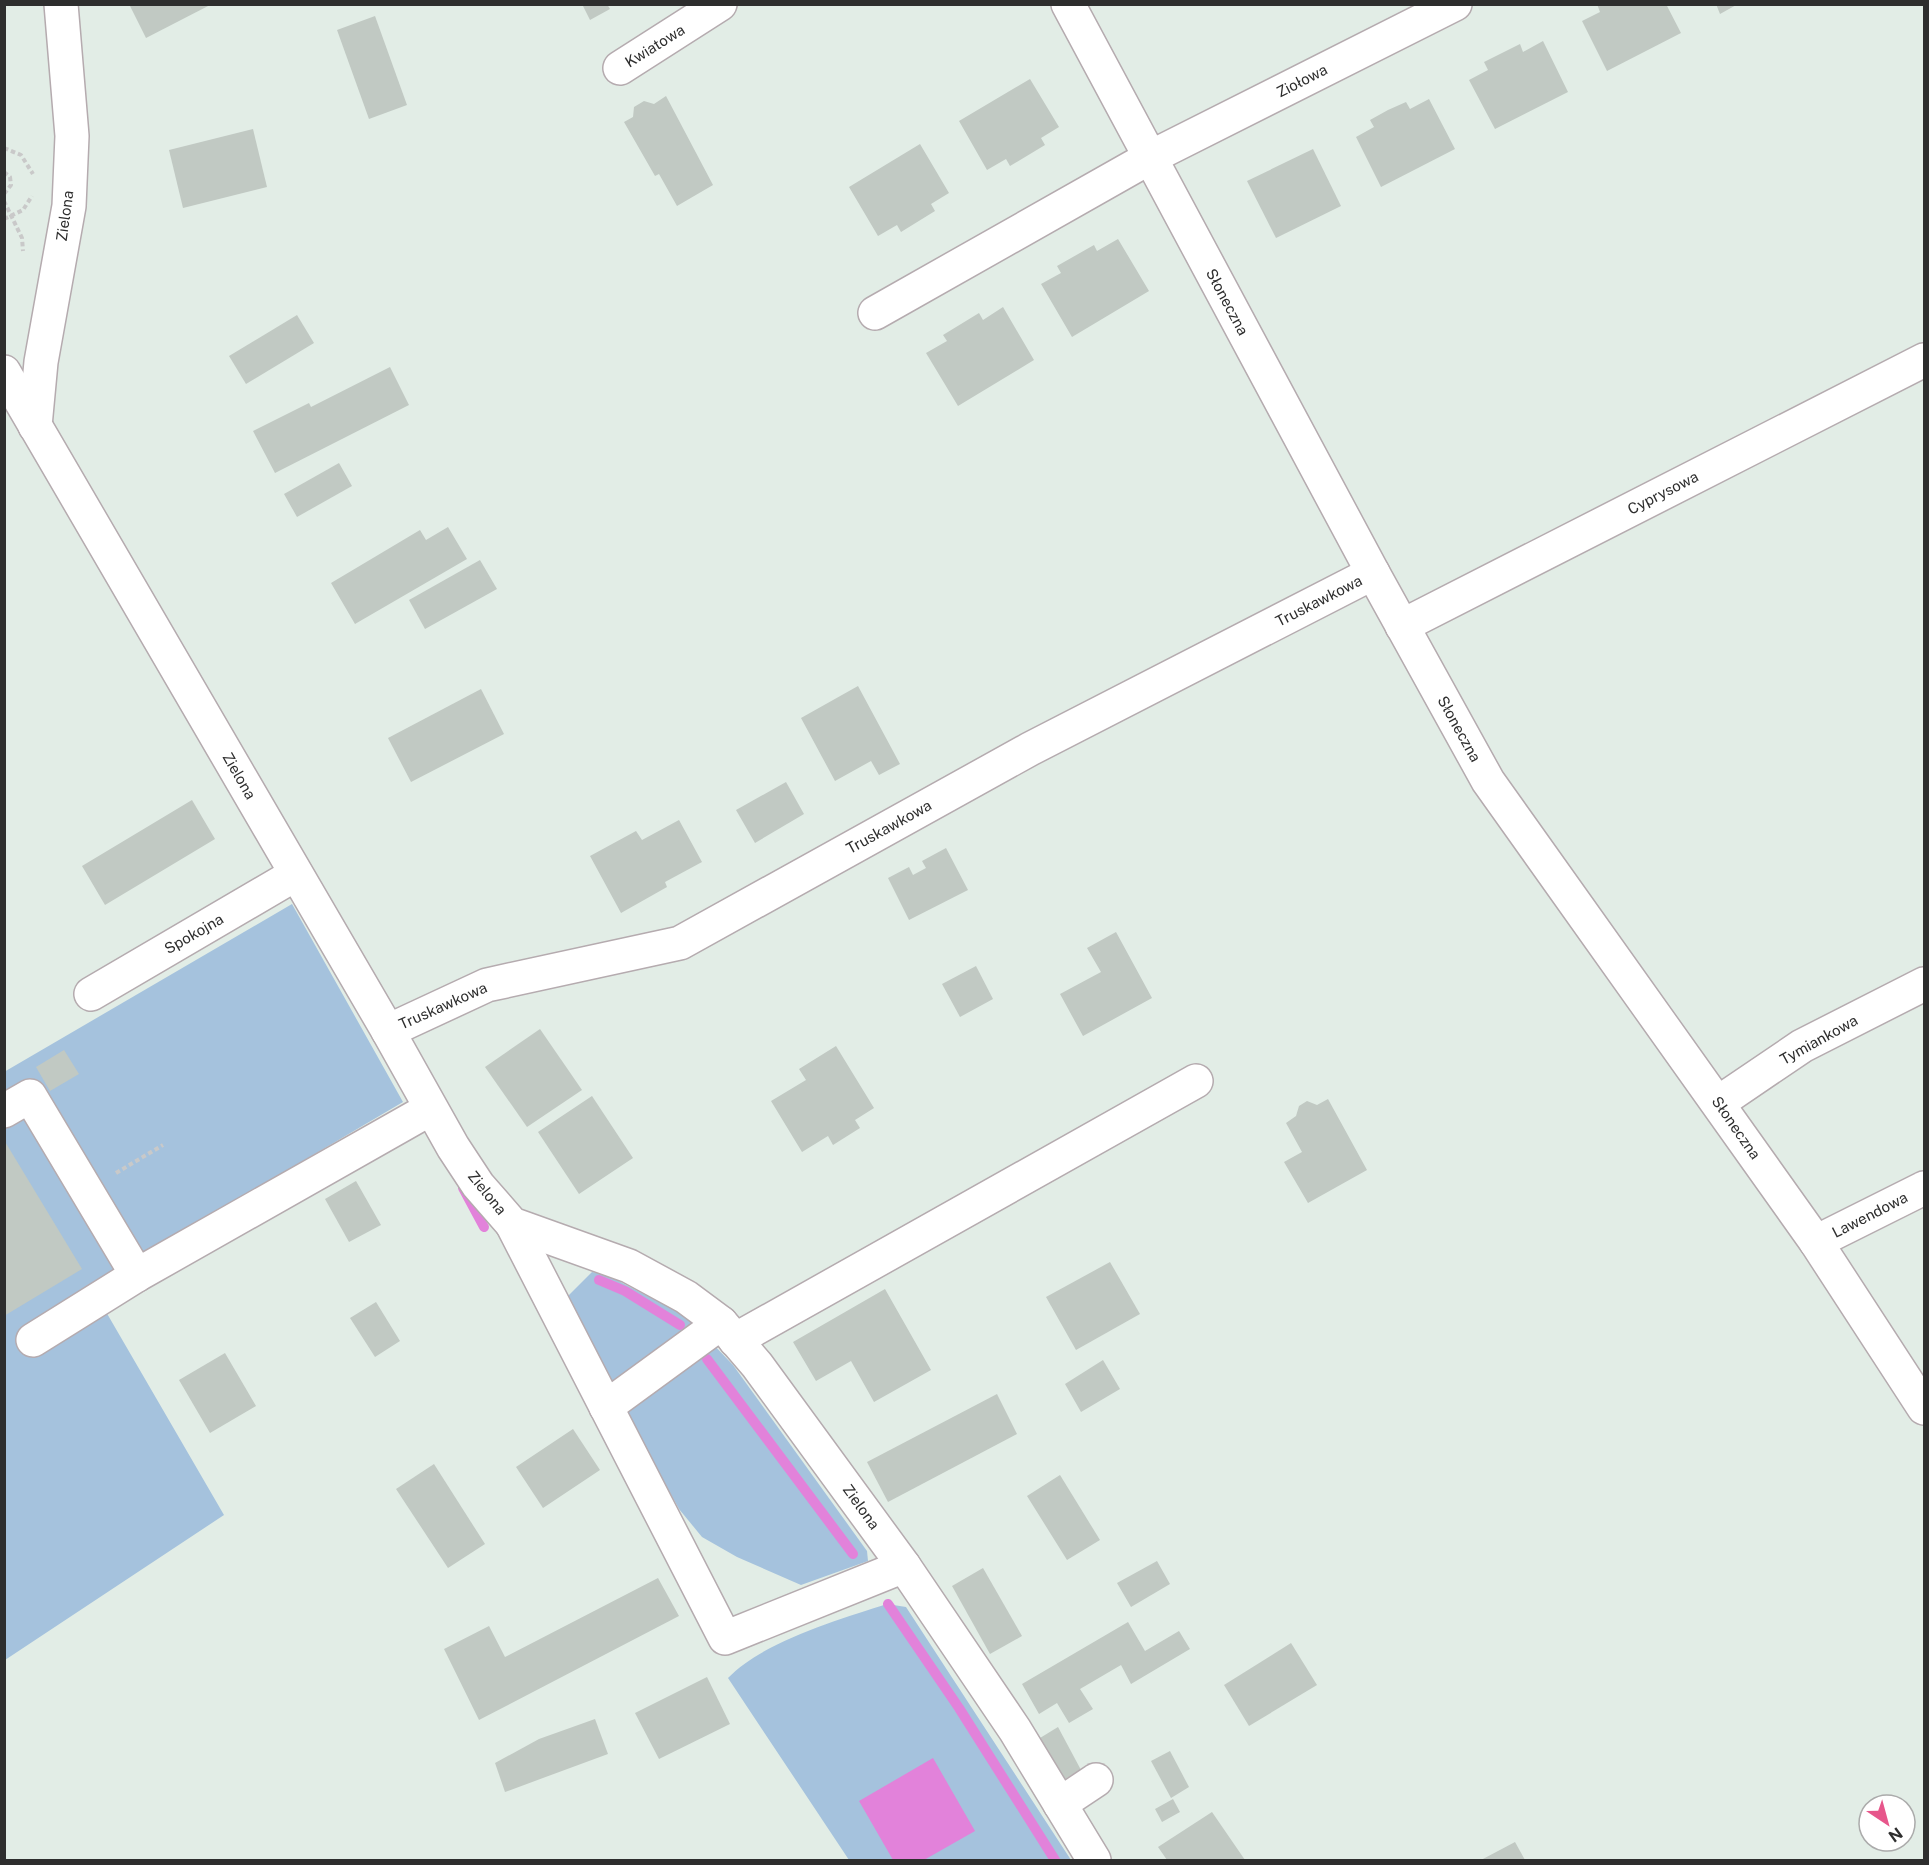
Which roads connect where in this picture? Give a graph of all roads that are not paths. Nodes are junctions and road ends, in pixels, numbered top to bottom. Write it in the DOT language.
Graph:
graph roads {
  1 [pos="61,4"];
  2 [pos="720,4"];
  3 [pos="1068,4"];
  4 [pos="1455,4"];
  5 [pos="620,68"];
  6 [pos="1149,158"];
  7 [pos="875,313"];
  8 [pos="1924,360"];
  9 [pos="4,372"];
  10 [pos="35,426"];
  11 [pos="1373,573"];
  12 [pos="1402,626"];
  13 [pos="296,874"];
  14 [pos="1924,984"];
  15 [pos="91,994"];
  16 [pos="388,1031"];
  17 [pos="1196,1081"];
  18 [pos="1718,1103"];
  19 [pos="430,1109"];
  20 [pos="4,1111"];
  21 [pos="1924,1188"];
  22 [pos="512,1224"];
  23 [pos="1816,1242"];
  24 [pos="137,1275"];
  25 [pos="728,1331"];
  26 [pos="33,1340"];
  27 [pos="606,1407"];
  28 [pos="1924,1408"];
  29 [pos="903,1566"];
  30 [pos="1096,1780"];
  31 [pos="1060,1804"];
  32 [pos="1094,1860"];
  1 -- 10 [label="street, Zielona"];
  2 -- 5 [label="street, Kwiatowa"];
  3 -- 6 [label="street, Słoneczna"];
  4 -- 6 [label="street, Ziołowa"];
  6 -- 7 [label="street, Ziołowa"];
  6 -- 11 [label="street, Słoneczna"];
  8 -- 12 [label="street, Cyprysowa"];
  9 -- 10 [label="street, Zielona"];
  10 -- 13 [label="street, Zielona"];
  11 -- 12 [label="street, Słoneczna"];
  11 -- 16 [label="street, Truskawkowa"];
  12 -- 18 [label="street, Słoneczna"];
  13 -- 15 [label="street, Spokojna"];
  13 -- 16 [label="street, Zielona"];
  14 -- 18 [label="street, Tymiankowa"];
  16 -- 19 [label="street, Zielona"];
  17 -- 25 [label="street"];
  18 -- 23 [label="street, Słoneczna"];
  19 -- 22 [label="street, Zielona"];
  19 -- 24 [label="street"];
  20 -- 24 [label="street"];
  21 -- 23 [label="street, Lawendowa"];
  22 -- 25 [label="street, Zielona"];
  22 -- 27 [label="street"];
  23 -- 28 [label="street, Słoneczna"];
  24 -- 26 [label="street"];
  25 -- 27 [label="street"];
  25 -- 29 [label="street, Zielona"];
  27 -- 29 [label="street"];
  29 -- 31 [label="street, Zielona"];
  30 -- 31 [label="street"];
  31 -- 32 [label="street, Zielona"];
}
